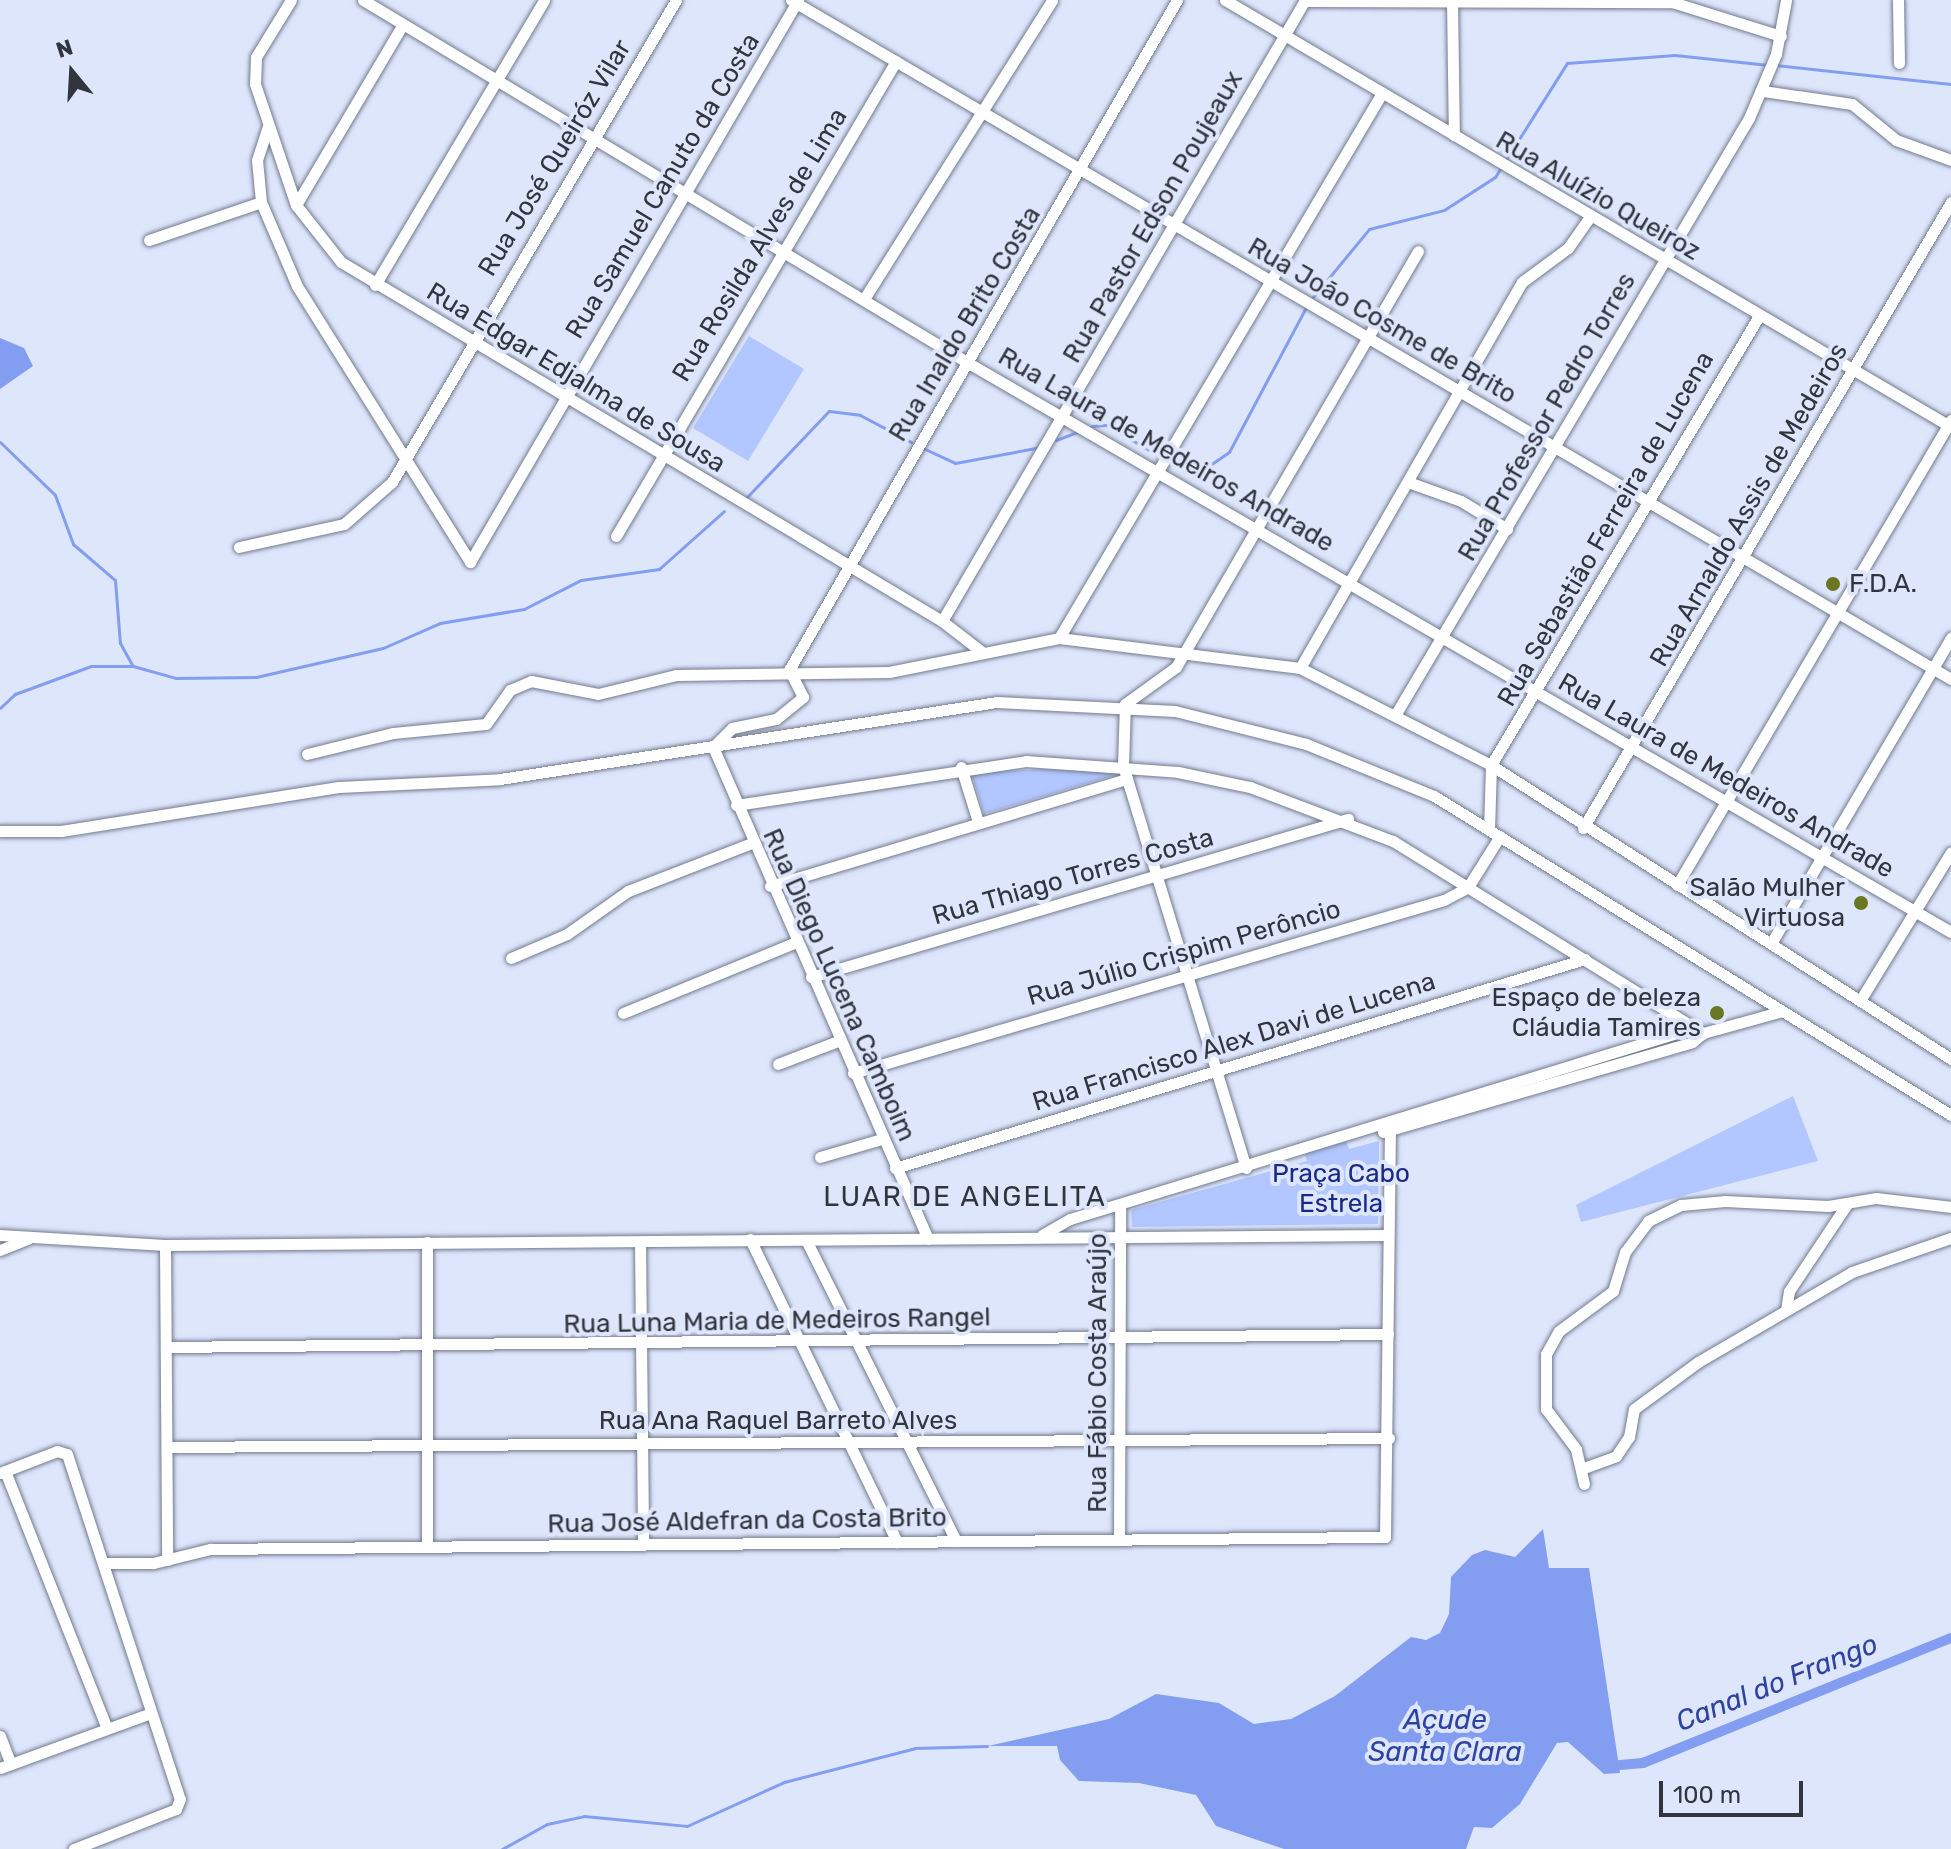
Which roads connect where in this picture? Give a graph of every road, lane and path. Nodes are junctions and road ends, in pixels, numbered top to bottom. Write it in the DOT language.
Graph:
graph roads {
  1 [pos="291,0"];
  2 [pos="363,0"];
  3 [pos="544,0"];
  4 [pos="676,0"];
  5 [pos="1052,0"];
  6 [pos="1177,0"];
  7 [pos="1225,0"];
  8 [pos="1305,0"];
  9 [pos="1452,0"];
  10 [pos="1786,0"];
  11 [pos="1898,0"];
  12 [pos="795,1"];
  13 [pos="1672,1"];
  14 [pos="403,24"];
  15 [pos="1284,33"];
  16 [pos="1781,36"];
  17 [pos="896,61"];
  18 [pos="1899,63"];
  19 [pos="497,83"];
  20 [pos="1763,91"];
  21 [pos="1382,93"];
  22 [pos="985,114"];
  23 [pos="268,127"];
  24 [pos="1454,135"];
  25 [pos="592,141"];
  26 [pos="1951,160"];
  27 [pos="1083,169"];
  28 [pos="686,191"];
  29 [pos="261,202"];
  30 [pos="1951,202"];
  31 [pos="296,205"];
  32 [pos="1590,216"];
  33 [pos="1175,227"];
  34 [pos="149,240"];
  35 [pos="783,249"];
  36 [pos="1418,251"];
  37 [pos="1665,258"];
  38 [pos="1271,281"];
  39 [pos="375,285"];
  40 [pos="864,299"];
  41 [pos="1759,316"];
  42 [pos="1365,337"];
  43 [pos="471,340"];
  44 [pos="965,361"];
  45 [pos="1853,369"];
  46 [pos="566,392"];
  47 [pos="1459,392"];
  48 [pos="1064,413"];
  49 [pos="1950,424"];
  50 [pos="1555,446"];
  51 [pos="661,454"];
  52 [pos="403,464"];
  53 [pos="1156,471"];
  54 [pos="1408,482"];
  55 [pos="1643,502"];
  56 [pos="1253,527"];
  57 [pos="1507,529"];
  58 [pos="616,536"];
  59 [pos="239,547"];
  60 [pos="1745,557"];
  61 [pos="850,568"];
  62 [pos="1351,581"];
  63 [pos="1839,612"];
  64 [pos="942,621"];
  65 [pos="1444,636"];
  66 [pos="1059,638"];
  67 [pos="1951,638"];
  68 [pos="1183,650"];
  69 [pos="982,652"];
  70 [pos="1300,668"];
  71 [pos="1933,668"];
  72 [pos="789,670"];
  73 [pos="1951,679"];
  74 [pos="1538,692"];
  75 [pos="1125,704"];
  76 [pos="1397,712"];
  77 [pos="713,747"];
  78 [pos="1632,747"];
  79 [pos="307,754"];
  80 [pos="1491,765"];
  81 [pos="1123,766"];
  82 [pos="961,767"];
  83 [pos="1127,779"];
  84 [pos="736,805"];
  85 [pos="1724,805"];
  86 [pos="1349,819"];
  87 [pos="978,822"];
  88 [pos="1583,828"];
  89 [pos="0,831"];
  90 [pos="1495,833"];
  91 [pos="752,843"];
  92 [pos="1951,852"];
  93 [pos="1821,857"];
  94 [pos="1158,875"];
  95 [pos="1677,885"];
  96 [pos="770,886"];
  97 [pos="1468,887"];
  98 [pos="1916,912"];
  99 [pos="1951,932"];
  100 [pos="1773,940"];
  101 [pos="796,942"];
  102 [pos="511,958"];
  103 [pos="1585,959"];
  104 [pos="1188,974"];
  105 [pos="811,977"];
  106 [pos="1861,999"];
  107 [pos="1779,1012"];
  108 [pos="623,1013"];
  109 [pos="1703,1033"];
  110 [pos="838,1041"];
  111 [pos="1951,1058"];
  112 [pos="778,1064"];
  113 [pos="1216,1069"];
  114 [pos="853,1073"];
  115 [pos="1951,1115"];
  116 [pos="1390,1126"];
  117 [pos="882,1139"];
  118 [pos="820,1157"];
  119 [pos="895,1168"];
  120 [pos="1246,1168"];
  121 [pos="1847,1204"];
  122 [pos="1120,1205"];
  123 [pos="1951,1207"];
  124 [pos="0,1235"];
  125 [pos="1042,1235"];
  126 [pos="1387,1235"];
  127 [pos="33,1236"];
  128 [pos="1119,1237"];
  129 [pos="1951,1238"];
  130 [pos="750,1239"];
  131 [pos="928,1239"];
  132 [pos="806,1240"];
  133 [pos="427,1242"];
  134 [pos="640,1242"];
  135 [pos="165,1245"];
  136 [pos="0,1250"];
  137 [pos="1786,1310"];
  138 [pos="1388,1334"];
  139 [pos="801,1340"];
  140 [pos="1120,1340"];
  141 [pos="857,1342"];
  142 [pos="643,1344"];
  143 [pos="426,1345"];
  144 [pos="166,1347"];
  145 [pos="1389,1438"];
  146 [pos="1120,1440"];
  147 [pos="848,1442"];
  148 [pos="906,1442"];
  149 [pos="643,1444"];
  150 [pos="427,1445"];
  151 [pos="168,1447"];
  152 [pos="1581,1469"];
  153 [pos="3,1472"];
  154 [pos="1584,1484"];
  155 [pos="1119,1540"];
  156 [pos="956,1541"];
  157 [pos="897,1542"];
  158 [pos="643,1544"];
  159 [pos="427,1546"];
  160 [pos="167,1560"];
  161 [pos="103,1563"];
  162 [pos="151,1713"];
  163 [pos="107,1729"];
  164 [pos="0,1736"];
  165 [pos="5,1766"];
  166 [pos="74,1849"];
  1 -- 23 [label="street, Rua Edgar Edjalma de Sousa"];
  2 -- 14 [label="street, Rua Laura de Medeiros Andrade"];
  3 -- 19 [label="street"];
  4 -- 25 [label="street, Rua José Queiróz Vilar"];
  5 -- 22 [label="street"];
  6 -- 27 [label="street, Rua Inaldo Brito Costa"];
  7 -- 15 [label="street, Rua Aluízio Queiroz"];
  8 -- 9 [label="street"];
  8 -- 15 [label="street, Rua Pastor Edson Poujeaux"];
  9 -- 13 [label="street"];
  9 -- 24 [label="street"];
  10 -- 16 [label="street, Rua Professor Pedro Torres"];
  11 -- 18 [label="street"];
  12 -- 17 [label="street, Rua João Cosme de Brito"];
  12 -- 28 [label="street, Rua Samuel Canuto da Costa"];
  13 -- 16 [label="street"];
  14 -- 19 [label="street, Rua Laura de Medeiros Andrade"];
  14 -- 31 [label="street"];
  15 -- 21 [label="street, Rua Aluízio Queiroz"];
  15 -- 33 [label="street, Rua Pastor Edson Poujeaux"];
  16 -- 20 [label="street, Rua Professor Pedro Torres"];
  17 -- 22 [label="street, Rua João Cosme de Brito"];
  17 -- 35 [label="street, Rua Rosilda Alves de Lima"];
  19 -- 25 [label="street, Rua Laura de Medeiros Andrade"];
  19 -- 39 [label="street"];
  20 -- 26 [label="street"];
  20 -- 37 [label="street, Rua Professor Pedro Torres"];
  21 -- 24 [label="street, Rua Aluízio Queiroz"];
  21 -- 38 [label="street"];
  22 -- 27 [label="street, Rua João Cosme de Brito"];
  22 -- 40 [label="street"];
  23 -- 29 [label="street"];
  23 -- 31 [label="street, Rua Edgar Edjalma de Sousa"];
  24 -- 32 [label="street, Rua Aluízio Queiroz"];
  25 -- 28 [label="street, Rua Laura de Medeiros Andrade"];
  25 -- 43 [label="street, Rua José Queiróz Vilar"];
  27 -- 33 [label="street, Rua João Cosme de Brito"];
  27 -- 44 [label="street, Rua Inaldo Brito Costa"];
  28 -- 35 [label="street, Rua Laura de Medeiros Andrade"];
  28 -- 46 [label="street, Rua Samuel Canuto da Costa"];
  29 -- 34 [label="street"];
  29 -- 52 [label="street"];
  30 -- 45 [label="street, Rua Arnaldo Assis de Medeiros"];
  31 -- 39 [label="street, Rua Edgar Edjalma de Sousa"];
  32 -- 37 [label="street, Rua Aluízio Queiroz"];
  32 -- 47 [label="street"];
  33 -- 38 [label="street, Rua João Cosme de Brito"];
  33 -- 48 [label="street, Rua Pastor Edson Poujeaux"];
  35 -- 40 [label="street, Rua Laura de Medeiros Andrade"];
  35 -- 51 [label="street, Rua Rosilda Alves de Lima"];
  36 -- 42 [label="street"];
  37 -- 41 [label="street, Rua Aluízio Queiroz"];
  37 -- 50 [label="street, Rua Professor Pedro Torres"];
  38 -- 42 [label="street, Rua João Cosme de Brito"];
  38 -- 53 [label="street"];
  39 -- 43 [label="street, Rua Edgar Edjalma de Sousa"];
  40 -- 44 [label="street, Rua Laura de Medeiros Andrade"];
  41 -- 45 [label="street, Rua Aluízio Queiroz"];
  41 -- 55 [label="street, Rua Sebastião Ferreira de Lucena"];
  42 -- 47 [label="street, Rua João Cosme de Brito"];
  42 -- 56 [label="street"];
  43 -- 46 [label="street, Rua Edgar Edjalma de Sousa"];
  43 -- 52 [label="street, Rua José Queiróz Vilar"];
  44 -- 48 [label="street, Rua Laura de Medeiros Andrade"];
  44 -- 61 [label="street, Rua Inaldo Brito Costa"];
  45 -- 49 [label="street, Rua Aluízio Queiroz"];
  45 -- 60 [label="street, Rua Arnaldo Assis de Medeiros"];
  46 -- 51 [label="street, Rua Edgar Edjalma de Sousa"];
  46 -- 52 [label="street, Rua Samuel Canuto da Costa"];
  47 -- 50 [label="street, Rua João Cosme de Brito"];
  47 -- 54 [label="street"];
  48 -- 53 [label="street, Rua Laura de Medeiros Andrade"];
  48 -- 64 [label="street, Rua Pastor Edson Poujeaux"];
  49 -- 63 [label="street"];
  50 -- 55 [label="street, Rua João Cosme de Brito"];
  50 -- 57 [label="street, Rua Professor Pedro Torres"];
  51 -- 58 [label="street, Rua Rosilda Alves de Lima"];
  51 -- 61 [label="street, Rua Edgar Edjalma de Sousa"];
  52 -- 59 [label="street, Rua José Queiróz Vilar"];
  53 -- 56 [label="street, Rua Laura de Medeiros Andrade"];
  53 -- 66 [label="street"];
  54 -- 57 [label="street"];
  54 -- 62 [label="street"];
  55 -- 60 [label="street, Rua João Cosme de Brito"];
  55 -- 74 [label="street, Rua Sebastião Ferreira de Lucena"];
  56 -- 62 [label="street, Rua Laura de Medeiros Andrade"];
  56 -- 68 [label="street"];
  57 -- 65 [label="street, Rua Professor Pedro Torres"];
  60 -- 63 [label="street, Rua João Cosme de Brito"];
  60 -- 78 [label="street, Rua Arnaldo Assis de Medeiros"];
  61 -- 64 [label="street, Rua Edgar Edjalma de Sousa"];
  61 -- 72 [label="street, Rua Inaldo Brito Costa"];
  62 -- 65 [label="street, Rua Laura de Medeiros Andrade"];
  62 -- 70 [label="street"];
  63 -- 71 [label="street, Rua João Cosme de Brito"];
  63 -- 85 [label="street"];
  64 -- 69 [label="street, Rua Edgar Edjalma de Sousa"];
  65 -- 74 [label="street, Rua Laura de Medeiros Andrade"];
  65 -- 76 [label="street, Rua Professor Pedro Torres"];
  66 -- 68 [label="street"];
  66 -- 69 [label="street"];
  67 -- 71 [label="street"];
  68 -- 70 [label="street"];
  68 -- 75 [label="street"];
  69 -- 72 [label="street"];
  70 -- 76 [label="street"];
  71 -- 73 [label="street, Rua João Cosme de Brito"];
  71 -- 93 [label="street"];
  72 -- 77 [label="street"];
  72 -- 79 [label="street"];
  74 -- 78 [label="street, Rua Laura de Medeiros Andrade"];
  74 -- 80 [label="street, Rua Sebastião Ferreira de Lucena"];
  75 -- 77 [label="street"];
  75 -- 81 [label="street"];
  75 -- 90 [label="street"];
  76 -- 80 [label="street"];
  77 -- 84 [label="street, Rua Diego Lucena Camboim"];
  77 -- 89 [label="street"];
  78 -- 85 [label="street, Rua Laura de Medeiros Andrade"];
  78 -- 88 [label="street, Rua Arnaldo Assis de Medeiros"];
  80 -- 88 [label="street"];
  80 -- 90 [label="street"];
  81 -- 82 [label="street"];
  81 -- 83 [label="street"];
  81 -- 86 [label="street"];
  82 -- 84 [label="street"];
  82 -- 87 [label="street"];
  83 -- 87 [label="street"];
  83 -- 94 [label="street"];
  84 -- 91 [label="street, Rua Diego Lucena Camboim"];
  85 -- 93 [label="street, Rua Laura de Medeiros Andrade"];
  85 -- 95 [label="street"];
  86 -- 94 [label="street, Rua Thiago Torres Costa"];
  86 -- 97 [label="street"];
  87 -- 96 [label="street"];
  88 -- 95 [label="street"];
  90 -- 97 [label="street"];
  90 -- 107 [label="street"];
  91 -- 96 [label="street, Rua Diego Lucena Camboim"];
  91 -- 102 [label="street"];
  92 -- 98 [label="street"];
  93 -- 98 [label="street, Rua Laura de Medeiros Andrade"];
  93 -- 100 [label="street"];
  94 -- 104 [label="street"];
  94 -- 105 [label="street, Rua Thiago Torres Costa"];
  95 -- 100 [label="street"];
  96 -- 101 [label="street, Rua Diego Lucena Camboim"];
  97 -- 103 [label="street"];
  97 -- 104 [label="street, Rua Júlio Crispim Perôncio"];
  98 -- 99 [label="street, Rua Laura de Medeiros Andrade"];
  98 -- 106 [label="street"];
  100 -- 106 [label="street"];
  101 -- 105 [label="street, Rua Diego Lucena Camboim"];
  101 -- 108 [label="street"];
  103 -- 109 [label="street"];
  103 -- 113 [label="street, Rua Francisco Alex Davi de Lucena"];
  104 -- 113 [label="street"];
  104 -- 114 [label="street, Rua Júlio Crispim Perôncio"];
  105 -- 110 [label="street, Rua Diego Lucena Camboim"];
  106 -- 111 [label="street"];
  107 -- 109 [label="street"];
  107 -- 115 [label="street"];
  109 -- 116 [label="street"];
  110 -- 112 [label="street"];
  110 -- 114 [label="street, Rua Diego Lucena Camboim"];
  113 -- 119 [label="street, Rua Francisco Alex Davi de Lucena"];
  113 -- 120 [label="street"];
  114 -- 117 [label="street, Rua Diego Lucena Camboim"];
  116 -- 120 [label="street"];
  116 -- 126 [label="street"];
  117 -- 118 [label="street"];
  117 -- 119 [label="street, Rua Diego Lucena Camboim"];
  119 -- 131 [label="street, Rua Diego Lucena Camboim"];
  120 -- 122 [label="street"];
  121 -- 123 [label="street"];
  121 -- 137 [label="street"];
  121 -- 152 [label="street"];
  122 -- 125 [label="street"];
  122 -- 128 [label="street, Rua Fábio Costa Araújo"];
  124 -- 127 [label="street"];
  125 -- 128 [label="street"];
  125 -- 131 [label="street"];
  126 -- 128 [label="street"];
  126 -- 138 [label="street"];
  127 -- 135 [label="street"];
  127 -- 136 [label="street"];
  128 -- 140 [label="street, Rua Fábio Costa Araújo"];
  129 -- 137 [label="street"];
  130 -- 132 [label="street"];
  130 -- 134 [label="street"];
  130 -- 139 [label="street"];
  131 -- 132 [label="street"];
  132 -- 141 [label="street"];
  133 -- 134 [label="street"];
  133 -- 135 [label="street"];
  133 -- 143 [label="street"];
  134 -- 142 [label="street"];
  135 -- 144 [label="street"];
  137 -- 152 [label="street"];
  138 -- 140 [label="street, Rua Luna Maria de Medeiros Rangel"];
  138 -- 145 [label="street"];
  139 -- 141 [label="street, Rua Luna Maria de Medeiros Rangel"];
  139 -- 142 [label="street, Rua Luna Maria de Medeiros Rangel"];
  139 -- 147 [label="street"];
  140 -- 141 [label="street, Rua Luna Maria de Medeiros Rangel"];
  140 -- 146 [label="street, Rua Fábio Costa Araújo"];
  141 -- 148 [label="street"];
  142 -- 143 [label="street, Rua Luna Maria de Medeiros Rangel"];
  142 -- 149 [label="street"];
  143 -- 144 [label="street, Rua Luna Maria de Medeiros Rangel"];
  143 -- 150 [label="street"];
  144 -- 151 [label="street"];
  145 -- 146 [label="street, Rua Ana Raquel Barreto Alves"];
  145 -- 155 [label="street, Rua José Aldefran da Costa Brito"];
  146 -- 148 [label="street, Rua Ana Raquel Barreto Alves"];
  146 -- 155 [label="street, Rua Fábio Costa Araújo"];
  147 -- 148 [label="street, Rua Ana Raquel Barreto Alves"];
  147 -- 149 [label="street, Rua Ana Raquel Barreto Alves"];
  147 -- 157 [label="street"];
  148 -- 156 [label="street"];
  149 -- 150 [label="street, Rua Ana Raquel Barreto Alves"];
  149 -- 158 [label="street"];
  150 -- 151 [label="street, Rua Ana Raquel Barreto Alves"];
  150 -- 159 [label="street"];
  151 -- 160 [label="street"];
  152 -- 154 [label="street"];
  153 -- 161 [label="street"];
  153 -- 163 [label="street"];
  155 -- 156 [label="street, Rua José Aldefran da Costa Brito"];
  156 -- 157 [label="street, Rua José Aldefran da Costa Brito"];
  157 -- 158 [label="street, Rua José Aldefran da Costa Brito"];
  158 -- 159 [label="street, Rua José Aldefran da Costa Brito"];
  159 -- 160 [label="street, Rua José Aldefran da Costa Brito"];
  160 -- 161 [label="street, Rua José Aldefran da Costa Brito"];
  161 -- 162 [label="street"];
  162 -- 163 [label="street"];
  162 -- 166 [label="street"];
  163 -- 165 [label="street"];
  164 -- 165 [label="street"];
}
